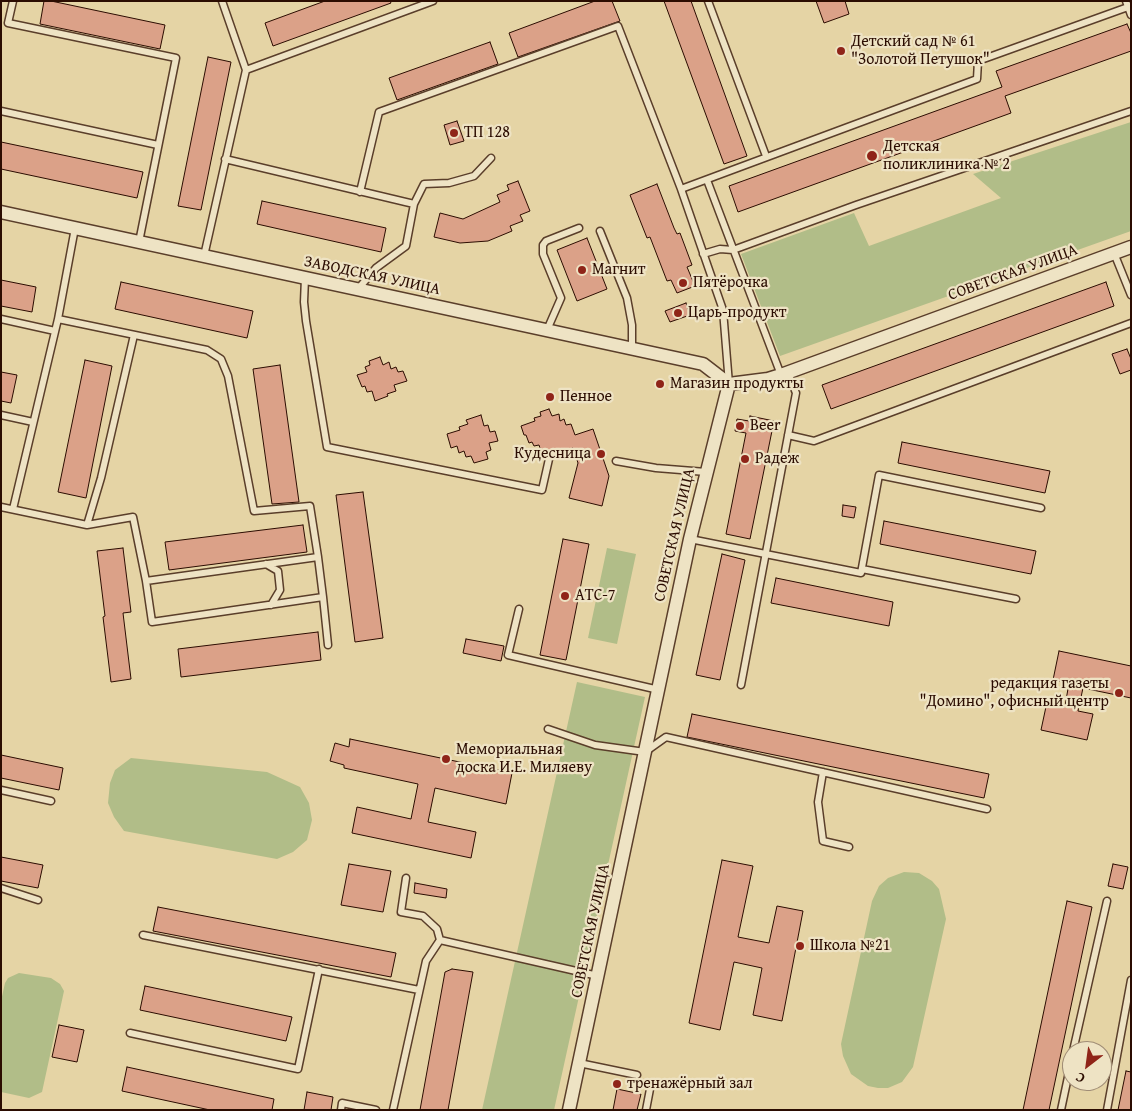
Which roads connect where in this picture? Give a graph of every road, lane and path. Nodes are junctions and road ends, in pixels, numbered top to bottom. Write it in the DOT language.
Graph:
graph roads {
  1 [pos="13,1"];
  2 [pos="433,1"];
  3 [pos="708,1"];
  4 [pos="223,2"];
  5 [pos="1127,4"];
  6 [pos="1131,15"];
  7 [pos="246,70"];
  8 [pos="1131,111"];
  9 [pos="1,112"];
  10 [pos="158,146"];
  11 [pos="766,156"];
  12 [pos="491,158"];
  13 [pos="226,159"];
  14 [pos="707,180"];
  15 [pos="681,190"];
  16 [pos="360,192"];
  17 [pos="414,204"];
  18 [pos="1,212"];
  19 [pos="75,228"];
  20 [pos="579,228"];
  21 [pos="600,231"];
  22 [pos="139,242"];
  23 [pos="1131,247"];
  24 [pos="733,250"];
  25 [pos="1114,253"];
  26 [pos="704,254"];
  27 [pos="204,256"];
  28 [pos="305,278"];
  29 [pos="358,289"];
  30 [pos="1131,295"];
  31 [pos="1,319"];
  32 [pos="58,319"];
  33 [pos="1131,323"];
  34 [pos="547,330"];
  35 [pos="55,331"];
  36 [pos="134,335"];
  37 [pos="632,349"];
  38 [pos="785,374"];
  39 [pos="729,384"];
  40 [pos="1,415"];
  41 [pos="33,422"];
  42 [pos="788,434"];
  43 [pos="549,458"];
  44 [pos="616,461"];
  45 [pos="706,472"];
  46 [pos="1,507"];
  47 [pos="1041,508"];
  48 [pos="13,509"];
  49 [pos="87,526"];
  50 [pos="690,539"];
  51 [pos="765,554"];
  52 [pos="318,557"];
  53 [pos="266,564"];
  54 [pos="862,569"];
  55 [pos="146,581"];
  56 [pos="323,597"];
  57 [pos="1016,599"];
  58 [pos="271,605"];
  59 [pos="519,609"];
  60 [pos="328,645"];
  61 [pos="740,685"];
  62 [pos="658,690"];
  63 [pos="548,729"];
  64 [pos="645,752"];
  65 [pos="823,772"];
  66 [pos="1,790"];
  67 [pos="51,801"];
  68 [pos="987,809"];
  69 [pos="849,847"];
  70 [pos="406,878"];
  71 [pos="1,888"];
  72 [pos="38,900"];
  73 [pos="1107,901"];
  74 [pos="143,935"];
  75 [pos="440,940"];
  76 [pos="319,969"];
  77 [pos="598,976"];
  78 [pos="1131,980"];
  79 [pos="419,990"];
  80 [pos="130,1034"];
  81 [pos="1076,1041"];
  82 [pos="579,1063"];
  83 [pos="637,1075"];
  84 [pos="650,1089"];
  85 [pos="1064,1091"];
  86 [pos="341,1110"];
  87 [pos="376,1110"];
  88 [pos="392,1110"];
  89 [pos="569,1110"];
  90 [pos="646,1110"];
  91 [pos="1060,1110"];
  92 [pos="1106,1110"];
  1 -- 10 [label="lane"];
  2 -- 7 [label="lane"];
  3 -- 11 [label="lane"];
  4 -- 7 [label="lane"];
  5 -- 6 [label="lane"];
  5 -- 11 [label="lane"];
  7 -- 13 [label="lane"];
  8 -- 24 [label="lane"];
  9 -- 10 [label="lane"];
  10 -- 22 [label="lane"];
  11 -- 14 [label="lane"];
  12 -- 17 [label="lane"];
  13 -- 16 [label="lane"];
  13 -- 27 [label="lane"];
  14 -- 15 [label="lane"];
  14 -- 24 [label="lane"];
  15 -- 16 [label="lane"];
  15 -- 26 [label="lane"];
  16 -- 17 [label="lane"];
  17 -- 29 [label="lane"];
  18 -- 19 [label="street, ЗАВОДСКАЯ УЛИЦА"];
  19 -- 22 [label="street, ЗАВОДСКАЯ УЛИЦА"];
  19 -- 32 [label="lane"];
  20 -- 34 [label="lane"];
  21 -- 37 [label="lane"];
  22 -- 27 [label="street, ЗАВОДСКАЯ УЛИЦА"];
  23 -- 25 [label="street, СОВЕТСКАЯ УЛИЦА"];
  24 -- 26 [label="lane"];
  24 -- 38 [label="lane"];
  25 -- 30 [label="lane"];
  25 -- 38 [label="street, СОВЕТСКАЯ УЛИЦА"];
  26 -- 39 [label="lane"];
  27 -- 28 [label="street, ЗАВОДСКАЯ УЛИЦА"];
  28 -- 29 [label="street, ЗАВОДСКАЯ УЛИЦА"];
  28 -- 43 [label="lane"];
  29 -- 34 [label="street, ЗАВОДСКАЯ УЛИЦА"];
  31 -- 35 [label="lane"];
  32 -- 35 [label="lane"];
  32 -- 36 [label="lane"];
  33 -- 42 [label="lane"];
  34 -- 37 [label="street, ЗАВОДСКАЯ УЛИЦА"];
  35 -- 41 [label="lane"];
  36 -- 49 [label="lane"];
  36 -- 52 [label="lane"];
  37 -- 39 [label="street, ЗАВОДСКАЯ УЛИЦА"];
  38 -- 39 [label="street, СОВЕТСКАЯ УЛИЦА"];
  38 -- 42 [label="lane"];
  39 -- 45 [label="street, СОВЕТСКАЯ УЛИЦА"];
  40 -- 41 [label="lane"];
  41 -- 48 [label="lane"];
  42 -- 51 [label="lane"];
  44 -- 45 [label="lane"];
  45 -- 50 [label="street, СОВЕТСКАЯ УЛИЦА"];
  46 -- 48 [label="lane"];
  47 -- 54 [label="lane"];
  48 -- 49 [label="lane"];
  49 -- 55 [label="lane"];
  50 -- 51 [label="lane"];
  50 -- 62 [label="street, СОВЕТСКАЯ УЛИЦА"];
  51 -- 54 [label="lane"];
  51 -- 61 [label="lane"];
  52 -- 53 [label="lane"];
  52 -- 56 [label="lane"];
  53 -- 55 [label="lane"];
  53 -- 58 [label="lane"];
  54 -- 57 [label="lane"];
  55 -- 58 [label="lane"];
  56 -- 58 [label="lane"];
  56 -- 60 [label="lane"];
  59 -- 62 [label="lane"];
  62 -- 64 [label="street, СОВЕТСКАЯ УЛИЦА"];
  63 -- 64 [label="lane"];
  64 -- 65 [label="lane"];
  64 -- 77 [label="street, СОВЕТСКАЯ УЛИЦА"];
  65 -- 68 [label="lane"];
  65 -- 69 [label="lane"];
  66 -- 67 [label="lane"];
  70 -- 75 [label="lane"];
  71 -- 72 [label="lane"];
  73 -- 81 [label="lane"];
  74 -- 76 [label="lane"];
  75 -- 77 [label="lane"];
  75 -- 79 [label="lane"];
  76 -- 79 [label="lane"];
  76 -- 80 [label="lane"];
  77 -- 82 [label="street, СОВЕТСКАЯ УЛИЦА"];
  78 -- 92 [label="lane"];
  79 -- 88 [label="lane"];
  82 -- 83 [label="lane"];
  82 -- 89 [label="street, СОВЕТСКАЯ УЛИЦА"];
  84 -- 90 [label="lane"];
  85 -- 91 [label="lane"];
  86 -- 87 [label="lane"];
}
